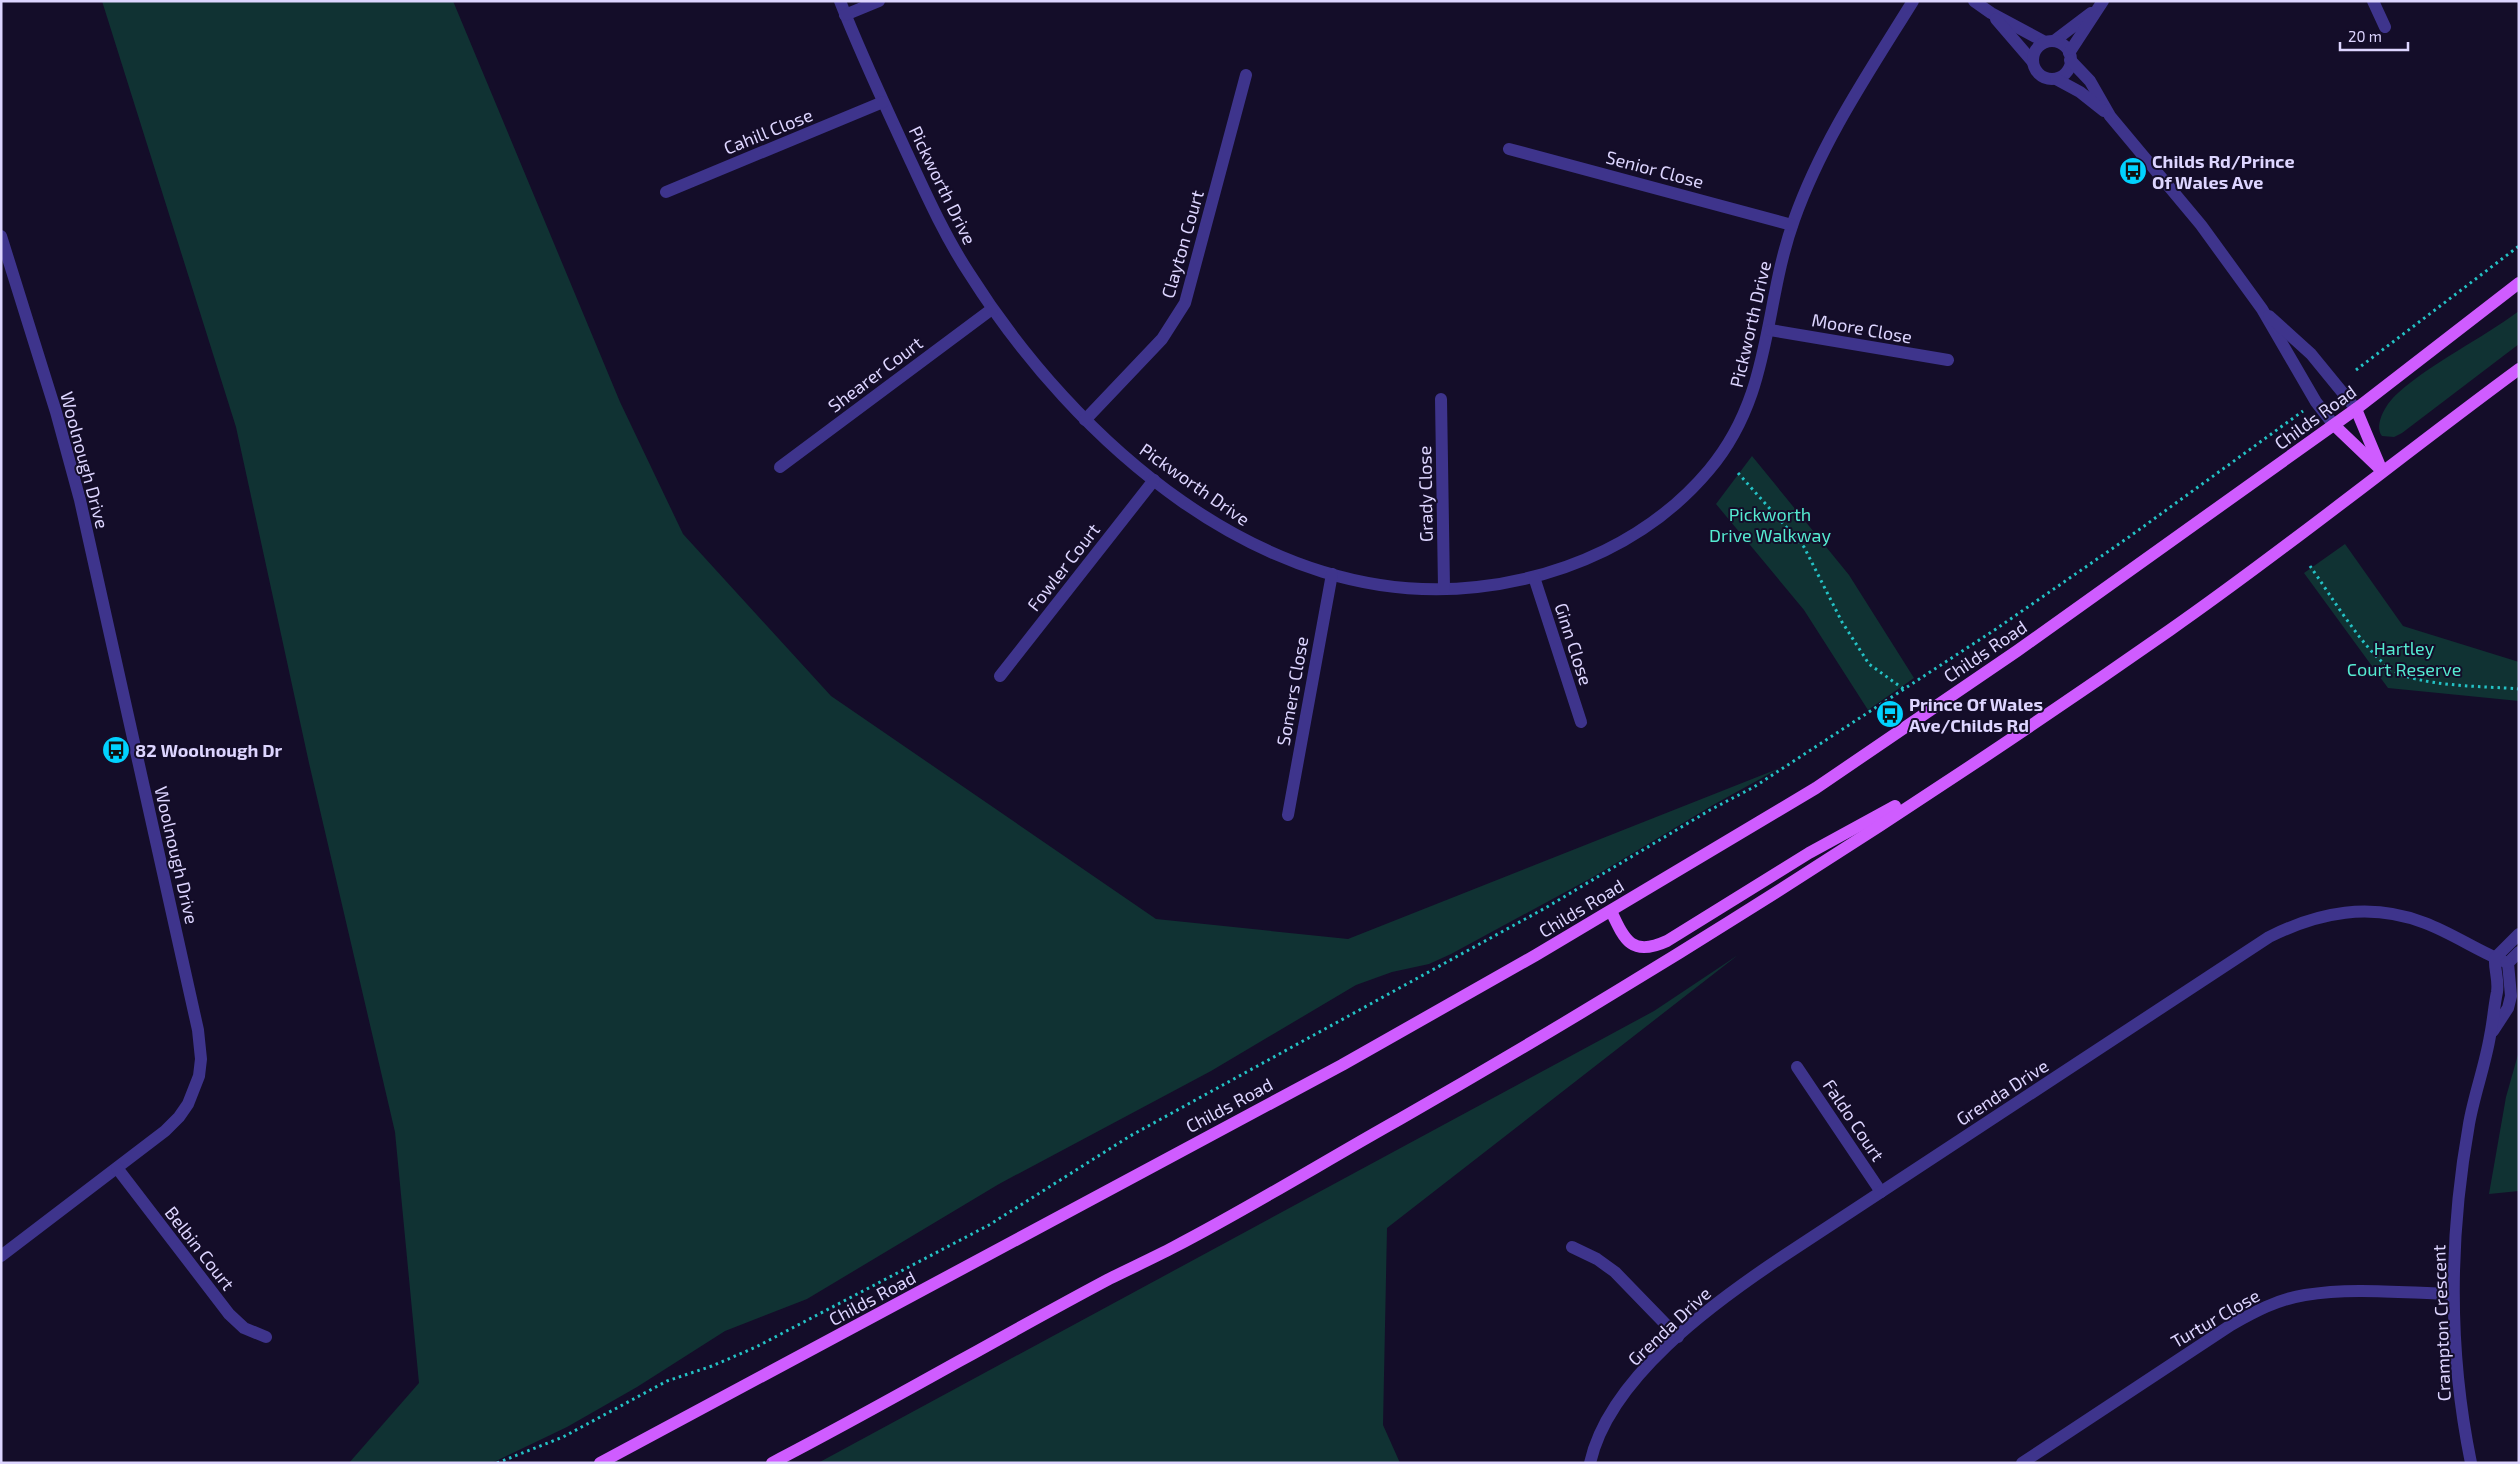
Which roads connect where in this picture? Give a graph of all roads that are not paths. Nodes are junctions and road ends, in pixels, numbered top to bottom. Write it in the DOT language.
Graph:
graph roads {
  1 [pos="840,1"];
  2 [pos="879,1"];
  3 [pos="1913,1"];
  4 [pos="1974,1"];
  5 [pos="2373,1"];
  6 [pos="2101,4"];
  7 [pos="1991,13"];
  8 [pos="845,15"];
  9 [pos="2384,27"];
  10 [pos="2050,42"];
  11 [pos="2070,56"];
  12 [pos="2033,62"];
  13 [pos="1246,75"];
  14 [pos="2056,79"];
  15 [pos="883,102"];
  16 [pos="2110,116"];
  17 [pos="1509,149"];
  18 [pos="666,192"];
  19 [pos="1792,225"];
  20 [pos="1,236"];
  21 [pos="2519,283"];
  22 [pos="992,309"];
  23 [pos="2262,309"];
  24 [pos="1770,330"];
  25 [pos="1948,360"];
  26 [pos="2519,369"];
  27 [pos="1441,399"];
  28 [pos="2356,409"];
  29 [pos="1085,420"];
  30 [pos="2334,425"];
  31 [pos="780,467"];
  32 [pos="2382,472"];
  33 [pos="1154,480"];
  34 [pos="1332,574"];
  35 [pos="1534,577"];
  36 [pos="1444,588"];
  37 [pos="1000,676"];
  38 [pos="1581,722"];
  39 [pos="1933,788"];
  40 [pos="1288,815"];
  41 [pos="1611,911"];
  42 [pos="2519,934"];
  43 [pos="2519,952"];
  44 [pos="2495,958"];
  45 [pos="2508,963"];
  46 [pos="2491,1035"];
  47 [pos="1797,1067"];
  48 [pos="116,1168"];
  49 [pos="1881,1192"];
  50 [pos="1572,1247"];
  51 [pos="1,1256"];
  52 [pos="2454,1294"];
  53 [pos="266,1337"];
  54 [pos="1678,1337"];
  55 [pos="600,1463"];
  56 [pos="772,1463"];
  57 [pos="1590,1463"];
  58 [pos="2022,1463"];
  59 [pos="2471,1463"];
  1 -- 8 [label="street, Pickworth Drive"];
  2 -- 8 [label="street"];
  3 -- 19 [label="street, Pickworth Drive"];
  4 -- 7 [label="street"];
  5 -- 9 [label="street"];
  6 -- 10 [label="street"];
  6 -- 11 [label="street"];
  7 -- 10 [label="street"];
  7 -- 12 [label="street"];
  8 -- 15 [label="street, Pickworth Drive"];
  10 -- 11 [label="street"];
  10 -- 12 [label="street"];
  11 -- 14 [label="street"];
  11 -- 16 [label="street"];
  12 -- 14 [label="street"];
  13 -- 29 [label="street, Clayton Court"];
  14 -- 16 [label="street"];
  15 -- 18 [label="street, Cahill Close"];
  15 -- 22 [label="street, Pickworth Drive"];
  16 -- 23 [label="street"];
  17 -- 19 [label="street, Senior Close"];
  19 -- 24 [label="street, Pickworth Drive"];
  20 -- 48 [label="street, Woolnough Drive"];
  21 -- 28 [label="main road, Childs Road"];
  22 -- 29 [label="street, Pickworth Drive"];
  22 -- 31 [label="street, Shearer Court"];
  23 -- 28 [label="street"];
  23 -- 30 [label="street"];
  24 -- 25 [label="street, Moore Close"];
  24 -- 35 [label="street, Pickworth Drive"];
  26 -- 32 [label="main road"];
  27 -- 36 [label="street, Grady Close"];
  28 -- 30 [label="main road, Childs Road"];
  28 -- 32 [label="main road"];
  29 -- 33 [label="street, Pickworth Drive"];
  30 -- 32 [label="main road"];
  30 -- 41 [label="main road, Childs Road"];
  32 -- 39 [label="main road"];
  33 -- 34 [label="street, Pickworth Drive"];
  33 -- 37 [label="street, Fowler Court"];
  34 -- 36 [label="street, Pickworth Drive"];
  34 -- 40 [label="street, Somers Close"];
  35 -- 36 [label="street, Pickworth Drive"];
  35 -- 38 [label="street, Ginn Close"];
  39 -- 41 [label="main road"];
  39 -- 56 [label="main road"];
  41 -- 55 [label="main road, Childs Road"];
  42 -- 44 [label="street"];
  43 -- 45 [label="street"];
  44 -- 45 [label="street, Grenda Drive"];
  44 -- 46 [label="street, Crampton Crescent"];
  44 -- 49 [label="street, Grenda Drive"];
  45 -- 46 [label="street, Crampton Crescent"];
  46 -- 52 [label="street, Crampton Crescent"];
  47 -- 49 [label="street, Faldo Court"];
  48 -- 51 [label="street, Woolnough Drive"];
  48 -- 53 [label="street, Belbin Court"];
  49 -- 54 [label="street, Grenda Drive"];
  50 -- 54 [label="street"];
  52 -- 58 [label="street, Turtur Close"];
  52 -- 59 [label="street, Crampton Crescent"];
  54 -- 57 [label="street, Grenda Drive"];
}
